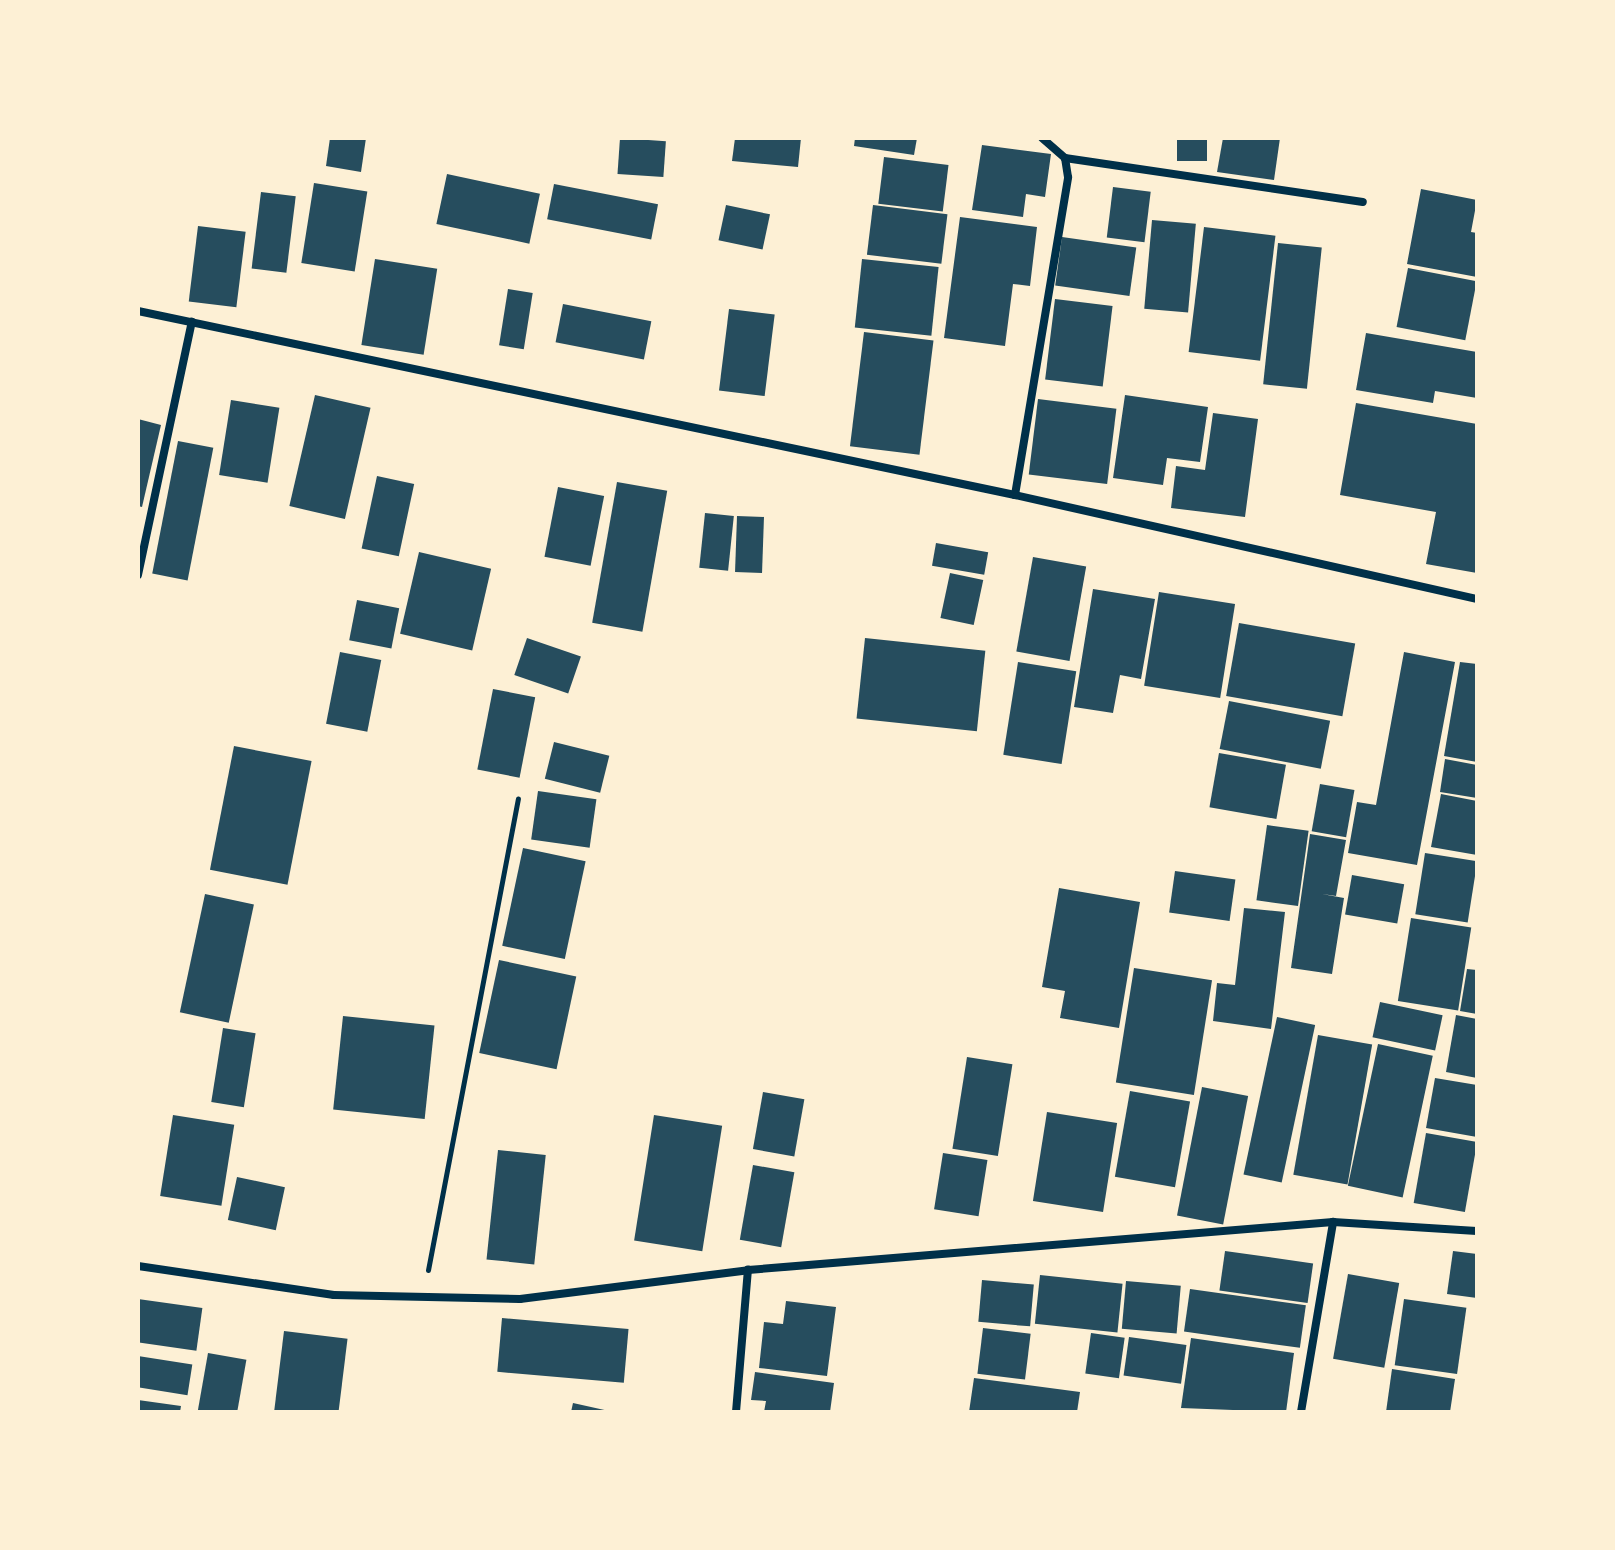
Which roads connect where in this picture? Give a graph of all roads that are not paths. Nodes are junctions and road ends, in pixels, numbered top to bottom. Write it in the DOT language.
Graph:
graph roads {
  1 [pos="1042,138"];
  2 [pos="1065,158"];
  3 [pos="1363,202"];
  4 [pos="138,311"];
  5 [pos="192,322"];
  6 [pos="1015,495"];
  7 [pos="138,575"];
  8 [pos="1477,599"];
  9 [pos="1333,1222"];
  10 [pos="1477,1231"];
  11 [pos="138,1266"];
  12 [pos="748,1270"];
  13 [pos="736,1412"];
  14 [pos="1301,1412"];
  1 -- 2 [label="street"];
  2 -- 3 [label="street"];
  2 -- 6 [label="street"];
  4 -- 5 [label="street"];
  5 -- 6 [label="street"];
  5 -- 7 [label="street"];
  6 -- 8 [label="street"];
  9 -- 10 [label="street"];
  9 -- 12 [label="street"];
  9 -- 14 [label="street"];
  11 -- 12 [label="street"];
  12 -- 13 [label="street"];
}
